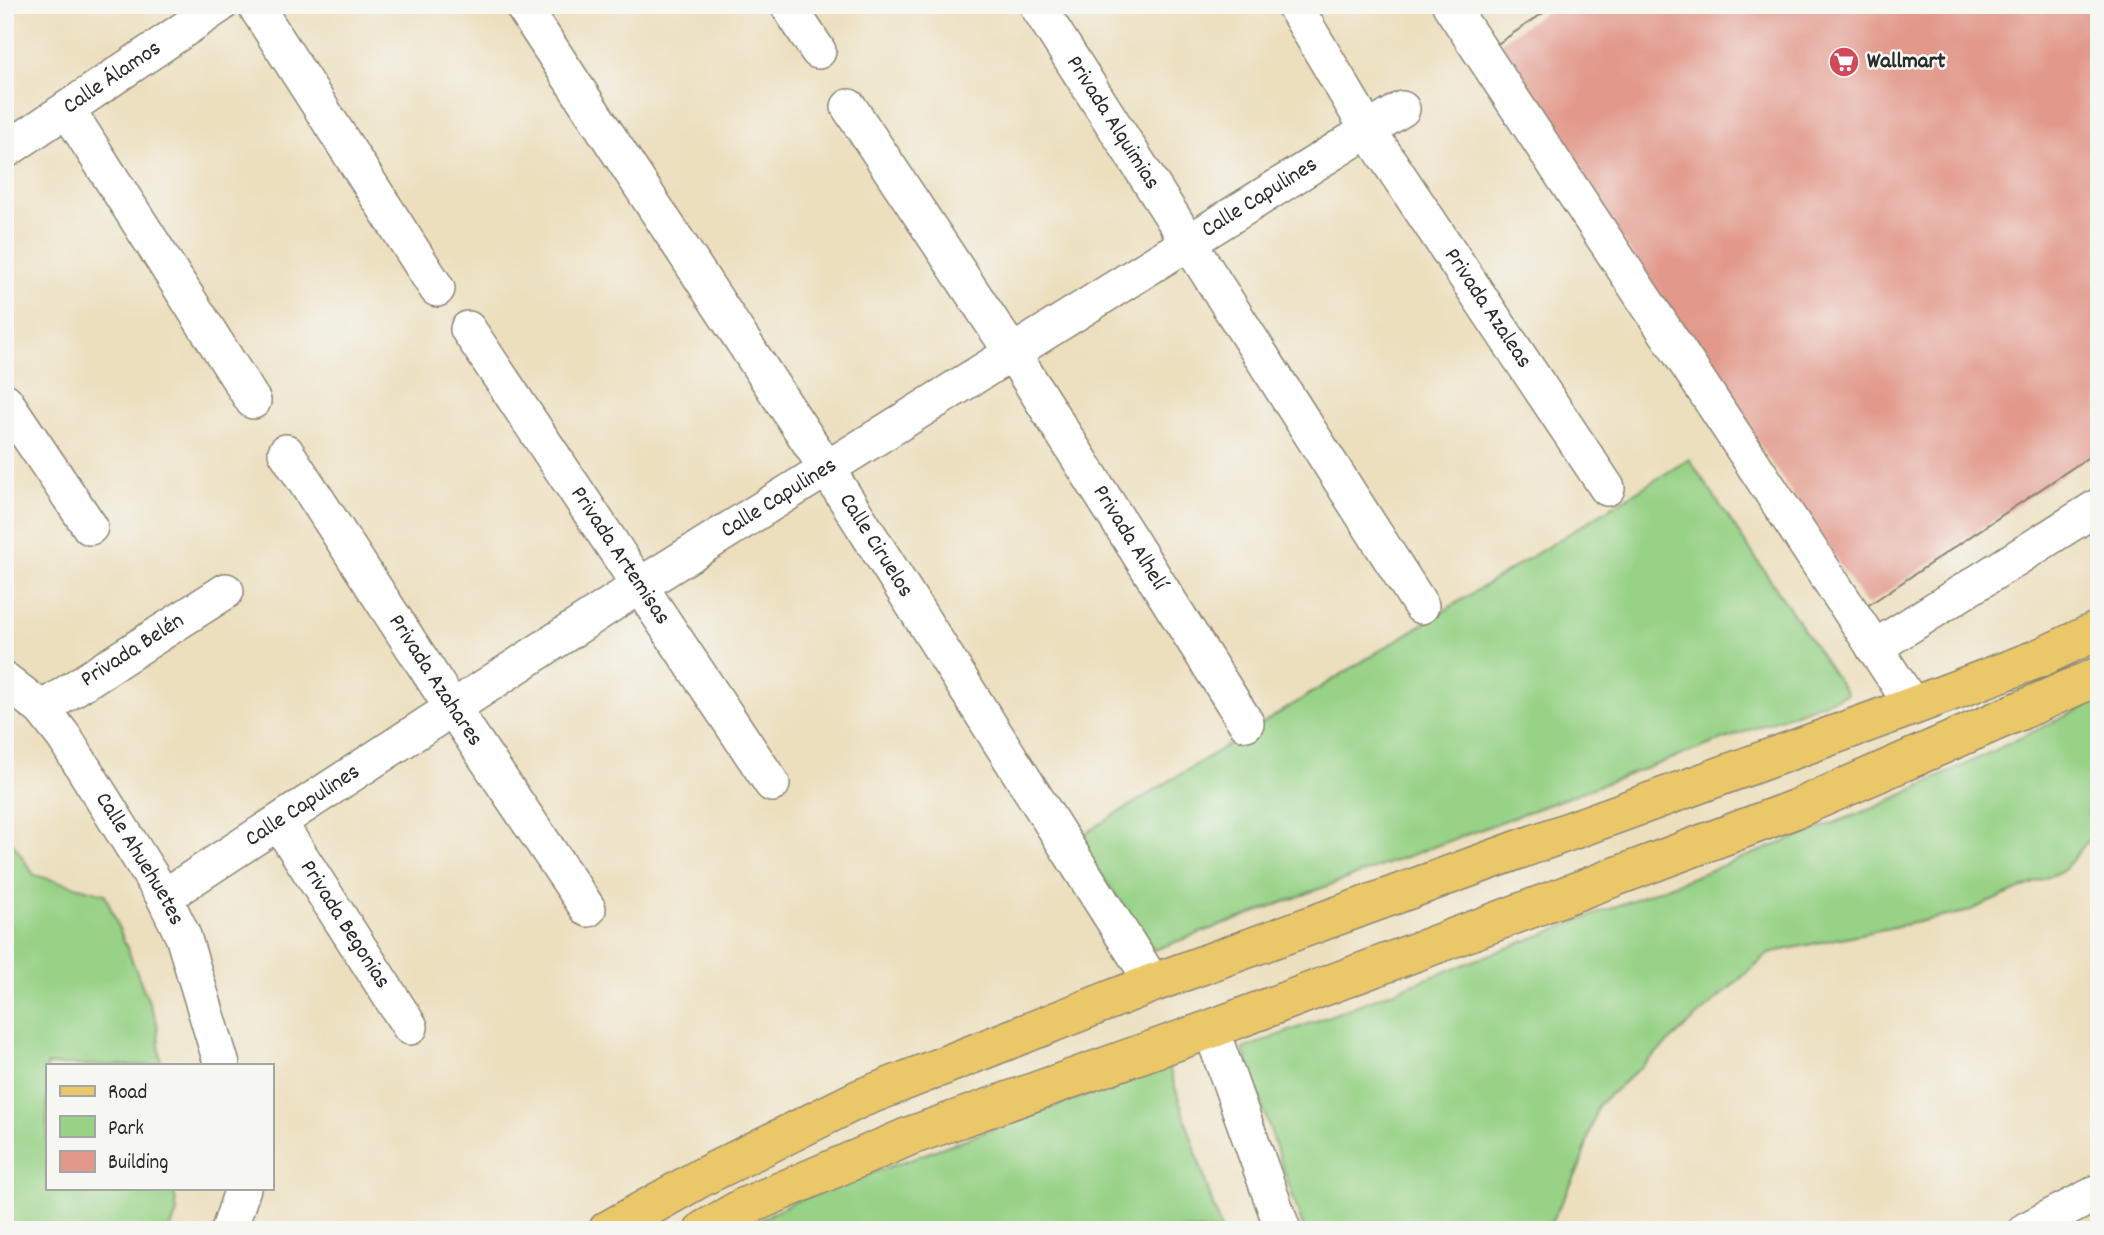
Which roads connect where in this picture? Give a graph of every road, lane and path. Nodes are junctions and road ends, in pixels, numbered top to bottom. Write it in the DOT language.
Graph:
graph roads {
  1 [pos="220,5"];
  2 [pos="255,5"];
  3 [pos="522,5"];
  4 [pos="788,5"];
  5 [pos="1037,5"];
  6 [pos="1294,5"];
  7 [pos="1450,5"];
  8 [pos="818,51"];
  9 [pos="849,107"];
  10 [pos="1402,108"];
  11 [pos="67,109"];
  12 [pos="1368,130"];
  13 [pos="5,151"];
  14 [pos="1188,241"];
  15 [pos="438,289"];
  16 [pos="468,329"];
  17 [pos="1013,354"];
  18 [pos="5,401"];
  19 [pos="253,401"];
  20 [pos="286,452"];
  21 [pos="827,469"];
  22 [pos="1607,488"];
  23 [pos="2099,506"];
  24 [pos="90,527"];
  25 [pos="639,586"];
  26 [pos="226,591"];
  27 [pos="1421,606"];
  28 [pos="2099,630"];
  29 [pos="1874,648"];
  30 [pos="2099,676"];
  31 [pos="5,680"];
  32 [pos="1913,706"];
  33 [pos="42,709"];
  34 [pos="453,709"];
  35 [pos="1246,723"];
  36 [pos="772,784"];
  37 [pos="279,822"];
  38 [pos="164,897"];
  39 [pos="588,909"];
  40 [pos="1153,983"];
  41 [pos="410,1027"];
  42 [pos="1211,1029"];
  43 [pos="222,1064"];
  44 [pos="243,1190"];
  45 [pos="244,1190"];
  46 [pos="2099,1192"];
  47 [pos="229,1230"];
  48 [pos="241,1230"];
  49 [pos="608,1230"];
  50 [pos="704,1230"];
  51 [pos="1283,1230"];
  52 [pos="2026,1230"];
  1 -- 11 [label="street, Calle Álamos"];
  2 -- 15 [label="street"];
  3 -- 21 [label="street, Calle Ciruelos"];
  4 -- 8 [label="street"];
  5 -- 14 [label="street, Privada Alquimias"];
  6 -- 12 [label="street, Privada Azaleas"];
  7 -- 29 [label="street"];
  9 -- 17 [label="street, Privada Alhelí"];
  10 -- 12 [label="street, Calle Capulines"];
  11 -- 13 [label="street, Calle Álamos"];
  11 -- 19 [label="street"];
  12 -- 14 [label="street, Calle Capulines"];
  12 -- 22 [label="street, Privada Azaleas"];
  14 -- 17 [label="street, Calle Capulines"];
  14 -- 27 [label="street, Privada Alquimias"];
  16 -- 25 [label="street, Privada Artemisas"];
  17 -- 21 [label="street, Calle Capulines"];
  17 -- 35 [label="street, Privada Alhelí"];
  18 -- 24 [label="street"];
  20 -- 34 [label="street, Privada Azahares"];
  21 -- 25 [label="street, Calle Capulines"];
  21 -- 40 [label="street, Calle Ciruelos"];
  23 -- 29 [label="street"];
  25 -- 34 [label="street, Calle Capulines"];
  25 -- 36 [label="street, Privada Artemisas"];
  26 -- 33 [label="street, Privada Belén"];
  28 -- 32 [label="main road"];
  29 -- 32 [label="street"];
  30 -- 42 [label="main road"];
  31 -- 33 [label="street, Calle Ahuehuetes"];
  32 -- 40 [label="main road"];
  33 -- 38 [label="street, Calle Ahuehuetes"];
  34 -- 37 [label="street, Calle Capulines"];
  34 -- 39 [label="street, Privada Azahares"];
  37 -- 38 [label="street, Calle Capulines"];
  37 -- 41 [label="street, Privada Begonias"];
  38 -- 43 [label="street, Calle Ahuehuetes"];
  40 -- 49 [label="main road"];
  42 -- 50 [label="main road"];
  42 -- 51 [label="street"];
  44 -- 47 [label="street"];
  45 -- 48 [label="street"];
  46 -- 52 [label="street"];
}
